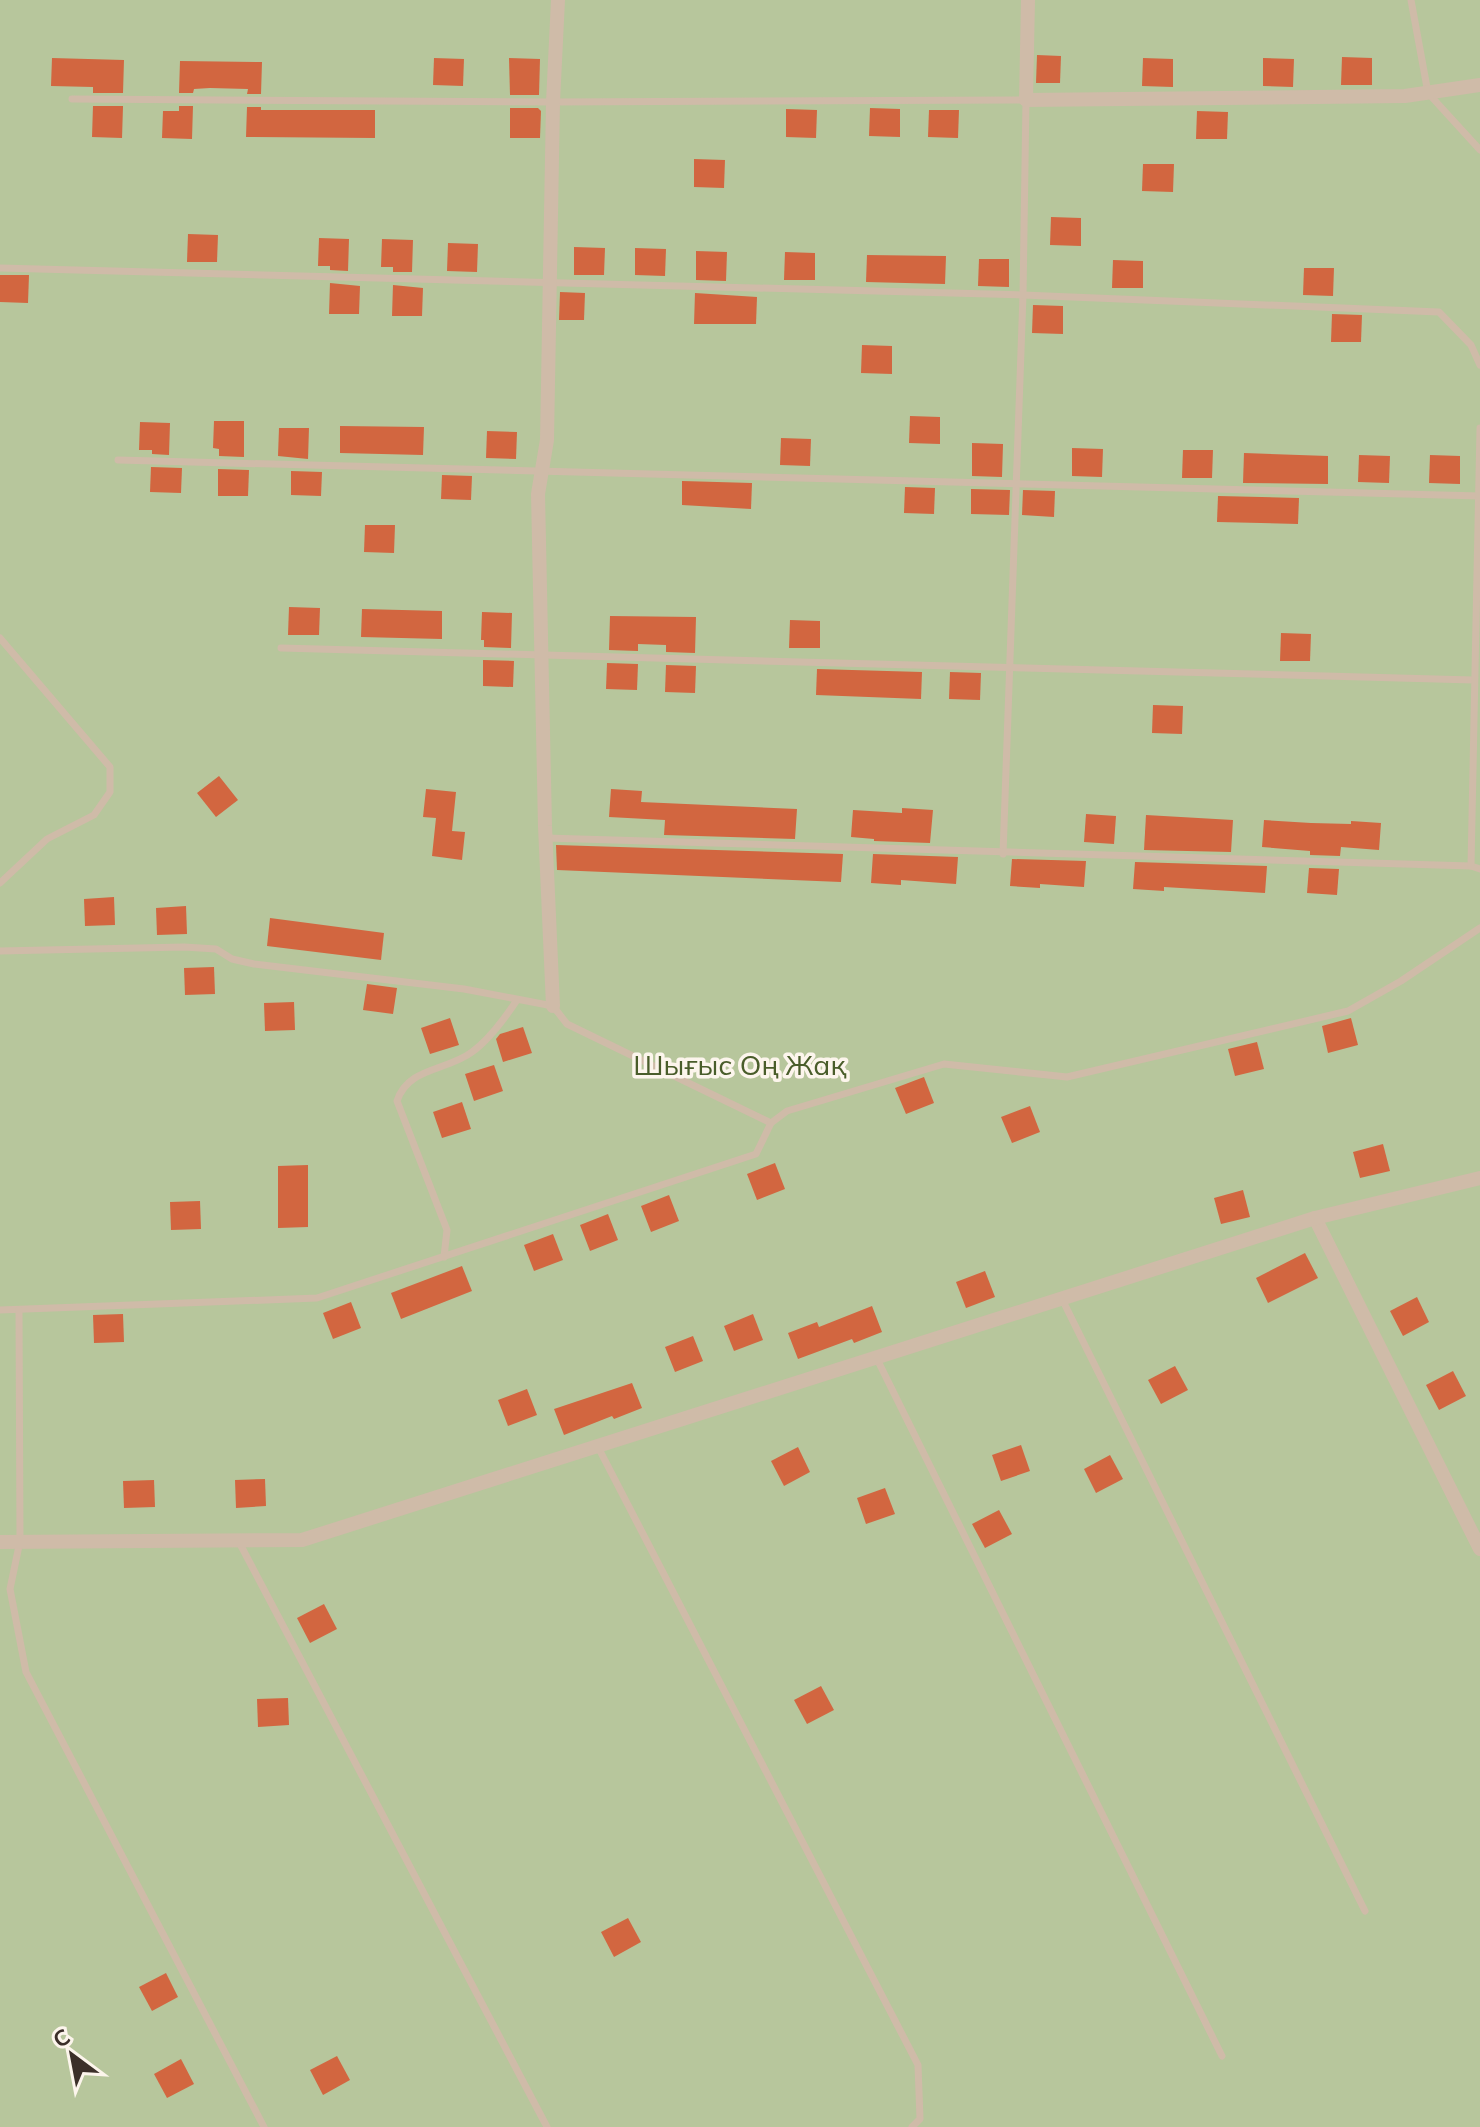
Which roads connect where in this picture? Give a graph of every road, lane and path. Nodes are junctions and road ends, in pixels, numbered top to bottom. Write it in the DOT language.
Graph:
graph roads {
  1 [pos="558,0"];
  2 [pos="1028,0"];
  3 [pos="1411,0"];
  4 [pos="1480,85"];
  5 [pos="1428,93"];
  6 [pos="72,99"];
  7 [pos="1026,100"];
  8 [pos="553,102"];
  9 [pos="1480,150"];
  10 [pos="0,268"];
  11 [pos="551,285"];
  12 [pos="1023,295"];
  13 [pos="1480,365"];
  14 [pos="1480,428"];
  15 [pos="118,460"];
  16 [pos="541,472"];
  17 [pos="1014,484"];
  18 [pos="1479,496"];
  19 [pos="0,638"];
  20 [pos="281,648"];
  21 [pos="543,656"];
  22 [pos="1008,669"];
  23 [pos="1473,680"];
  24 [pos="546,838"];
  25 [pos="1003,854"];
  26 [pos="1476,867"];
  27 [pos="0,883"];
  28 [pos="1480,928"];
  29 [pos="0,951"];
  30 [pos="517,1000"];
  31 [pos="553,1006"];
  32 [pos="771,1123"];
  33 [pos="1480,1178"];
  34 [pos="1315,1218"];
  35 [pos="444,1257"];
  36 [pos="1062,1299"];
  37 [pos="0,1310"];
  38 [pos="19,1310"];
  39 [pos="876,1357"];
  40 [pos="597,1446"];
  41 [pos="238,1540"];
  42 [pos="20,1541"];
  43 [pos="0,1542"];
  44 [pos="1480,1549"];
  45 [pos="1365,1911"];
  46 [pos="1222,2056"];
  47 [pos="264,2127"];
  48 [pos="547,2127"];
  49 [pos="912,2127"];
  1 -- 8 [label="street"];
  2 -- 7 [label="street"];
  3 -- 5 [label="lane"];
  4 -- 5 [label="street"];
  5 -- 7 [label="street"];
  5 -- 9 [label="lane"];
  6 -- 8 [label="lane"];
  7 -- 8 [label="lane"];
  7 -- 12 [label="lane"];
  8 -- 11 [label="street"];
  10 -- 11 [label="lane"];
  11 -- 12 [label="lane"];
  11 -- 16 [label="street"];
  12 -- 13 [label="lane"];
  12 -- 17 [label="lane"];
  14 -- 18 [label="lane"];
  15 -- 16 [label="lane"];
  16 -- 17 [label="lane"];
  16 -- 21 [label="street"];
  17 -- 18 [label="lane"];
  17 -- 22 [label="lane"];
  18 -- 23 [label="lane"];
  19 -- 27 [label="lane"];
  20 -- 21 [label="lane"];
  21 -- 22 [label="lane"];
  21 -- 24 [label="street"];
  22 -- 23 [label="lane"];
  22 -- 25 [label="lane"];
  23 -- 26 [label="lane"];
  24 -- 25 [label="lane"];
  24 -- 31 [label="street"];
  25 -- 26 [label="lane"];
  28 -- 32 [label="lane"];
  29 -- 30 [label="lane"];
  30 -- 31 [label="lane"];
  30 -- 35 [label="lane"];
  31 -- 32 [label="lane"];
  32 -- 35 [label="lane"];
  33 -- 34 [label="street"];
  34 -- 36 [label="street"];
  34 -- 44 [label="street"];
  35 -- 38 [label="lane"];
  36 -- 39 [label="street"];
  36 -- 45 [label="lane"];
  37 -- 38 [label="lane"];
  38 -- 42 [label="lane"];
  39 -- 40 [label="street"];
  39 -- 46 [label="lane"];
  40 -- 41 [label="street"];
  40 -- 49 [label="lane"];
  41 -- 42 [label="street"];
  41 -- 48 [label="lane"];
  42 -- 43 [label="street"];
  42 -- 47 [label="lane"];
}
